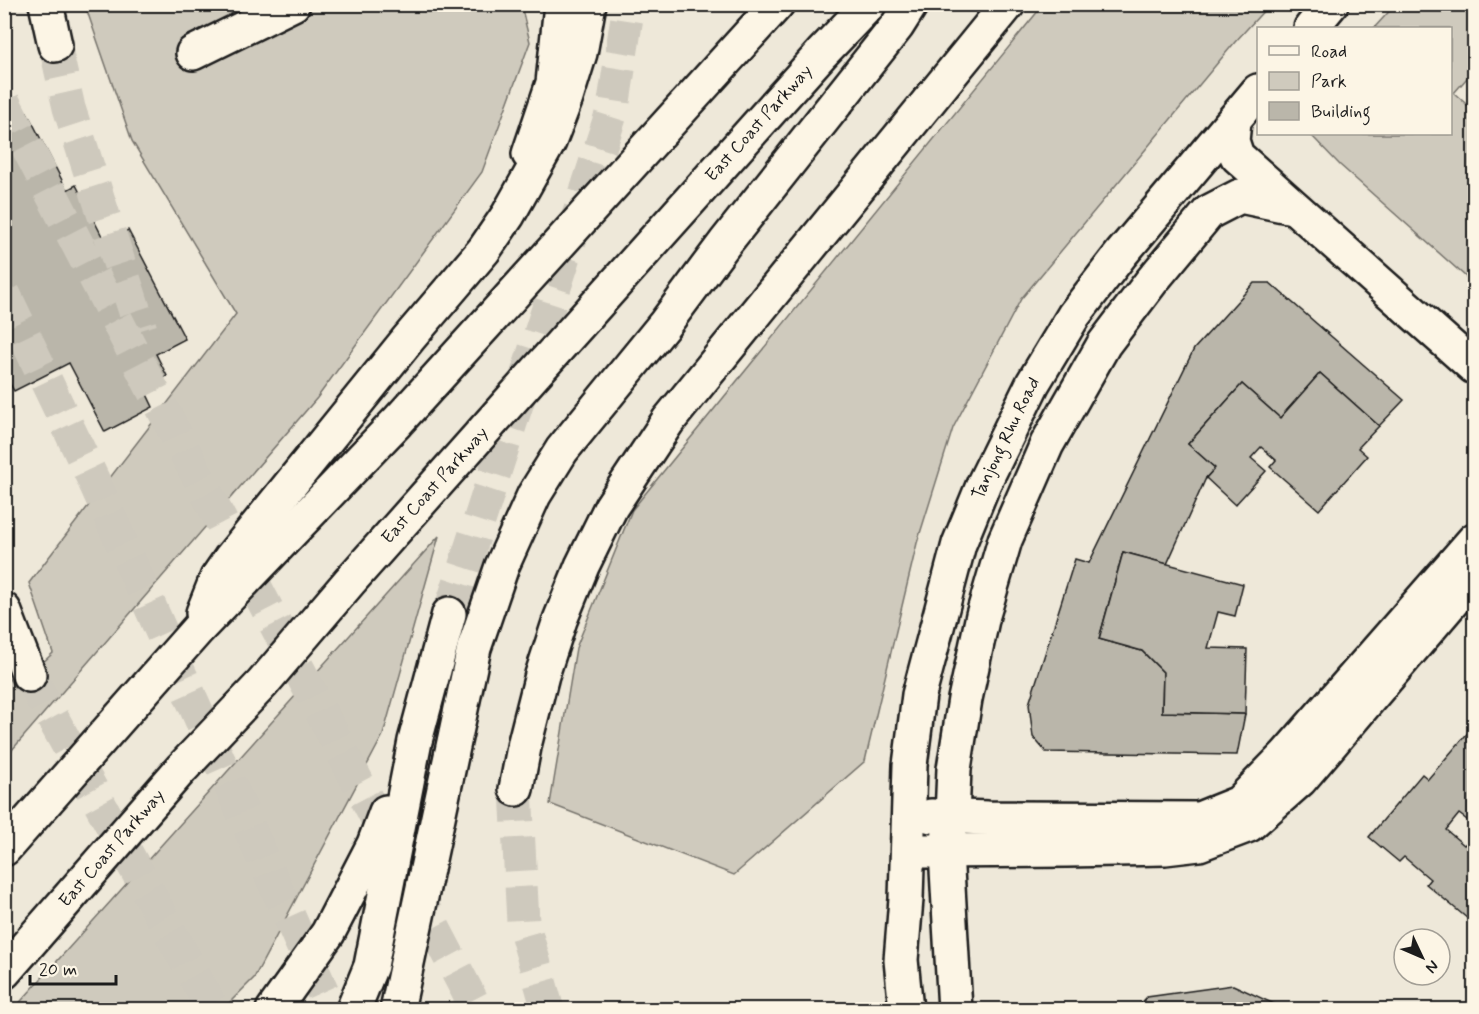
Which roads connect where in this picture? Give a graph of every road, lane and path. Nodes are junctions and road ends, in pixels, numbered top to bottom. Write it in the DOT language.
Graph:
graph roads {
  1 [pos="46,4"];
  2 [pos="293,4"];
  3 [pos="561,4"];
  4 [pos="589,4"];
  5 [pos="777,4"];
  6 [pos="869,4"];
  7 [pos="911,4"];
  8 [pos="1008,4"];
  9 [pos="1331,4"];
  10 [pos="1312,27"];
  11 [pos="55,45"];
  12 [pos="193,53"];
  13 [pos="1257,92"];
  14 [pos="1233,121"];
  15 [pos="1293,207"];
  16 [pos="508,215"];
  17 [pos="1474,367"];
  18 [pos="1474,540"];
  19 [pos="1474,576"];
  20 [pos="4,610"];
  21 [pos="449,614"];
  22 [pos="198,629"];
  23 [pos="29,675"];
  24 [pos="415,741"];
  25 [pos="516,789"];
  26 [pos="908,815"];
  27 [pos="952,816"];
  28 [pos="1199,832"];
  29 [pos="4,849"];
  30 [pos="906,850"];
  31 [pos="991,850"];
  32 [pos="946,852"];
  33 [pos="949,900"];
  34 [pos="4,972"];
  35 [pos="273,1010"];
  36 [pos="352,1010"];
  37 [pos="397,1010"];
  38 [pos="906,1010"];
  39 [pos="955,1010"];
  1 -- 11 [label="main road"];
  2 -- 12 [label="main road"];
  3 -- 16 [label="main road"];
  4 -- 16 [label="main road"];
  5 -- 22 [label="main road"];
  6 -- 34 [label="main road, East Coast Parkway"];
  7 -- 37 [label="main road"];
  8 -- 25 [label="main road"];
  9 -- 10 [label="main road"];
  13 -- 14 [label="main road, Tanjong Rhu Road"];
  14 -- 15 [label="main road"];
  14 -- 26 [label="main road, Tanjong Rhu Road"];
  15 -- 17 [label="main road"];
  15 -- 27 [label="main road"];
  16 -- 22 [label="main road"];
  18 -- 28 [label="main road"];
  19 -- 28 [label="main road"];
  20 -- 23 [label="main road"];
  21 -- 24 [label="main road"];
  22 -- 29 [label="main road"];
  24 -- 35 [label="main road"];
  24 -- 36 [label="main road"];
  26 -- 27 [label="main road"];
  26 -- 30 [label="main road, Tanjong Rhu Road"];
  27 -- 28 [label="main road"];
  27 -- 32 [label="main road"];
  28 -- 31 [label="main road"];
  30 -- 32 [label="main road"];
  30 -- 38 [label="main road, Tanjong Rhu Road"];
  31 -- 32 [label="main road"];
  31 -- 33 [label="main road"];
  32 -- 33 [label="main road"];
  33 -- 39 [label="main road"];
}
